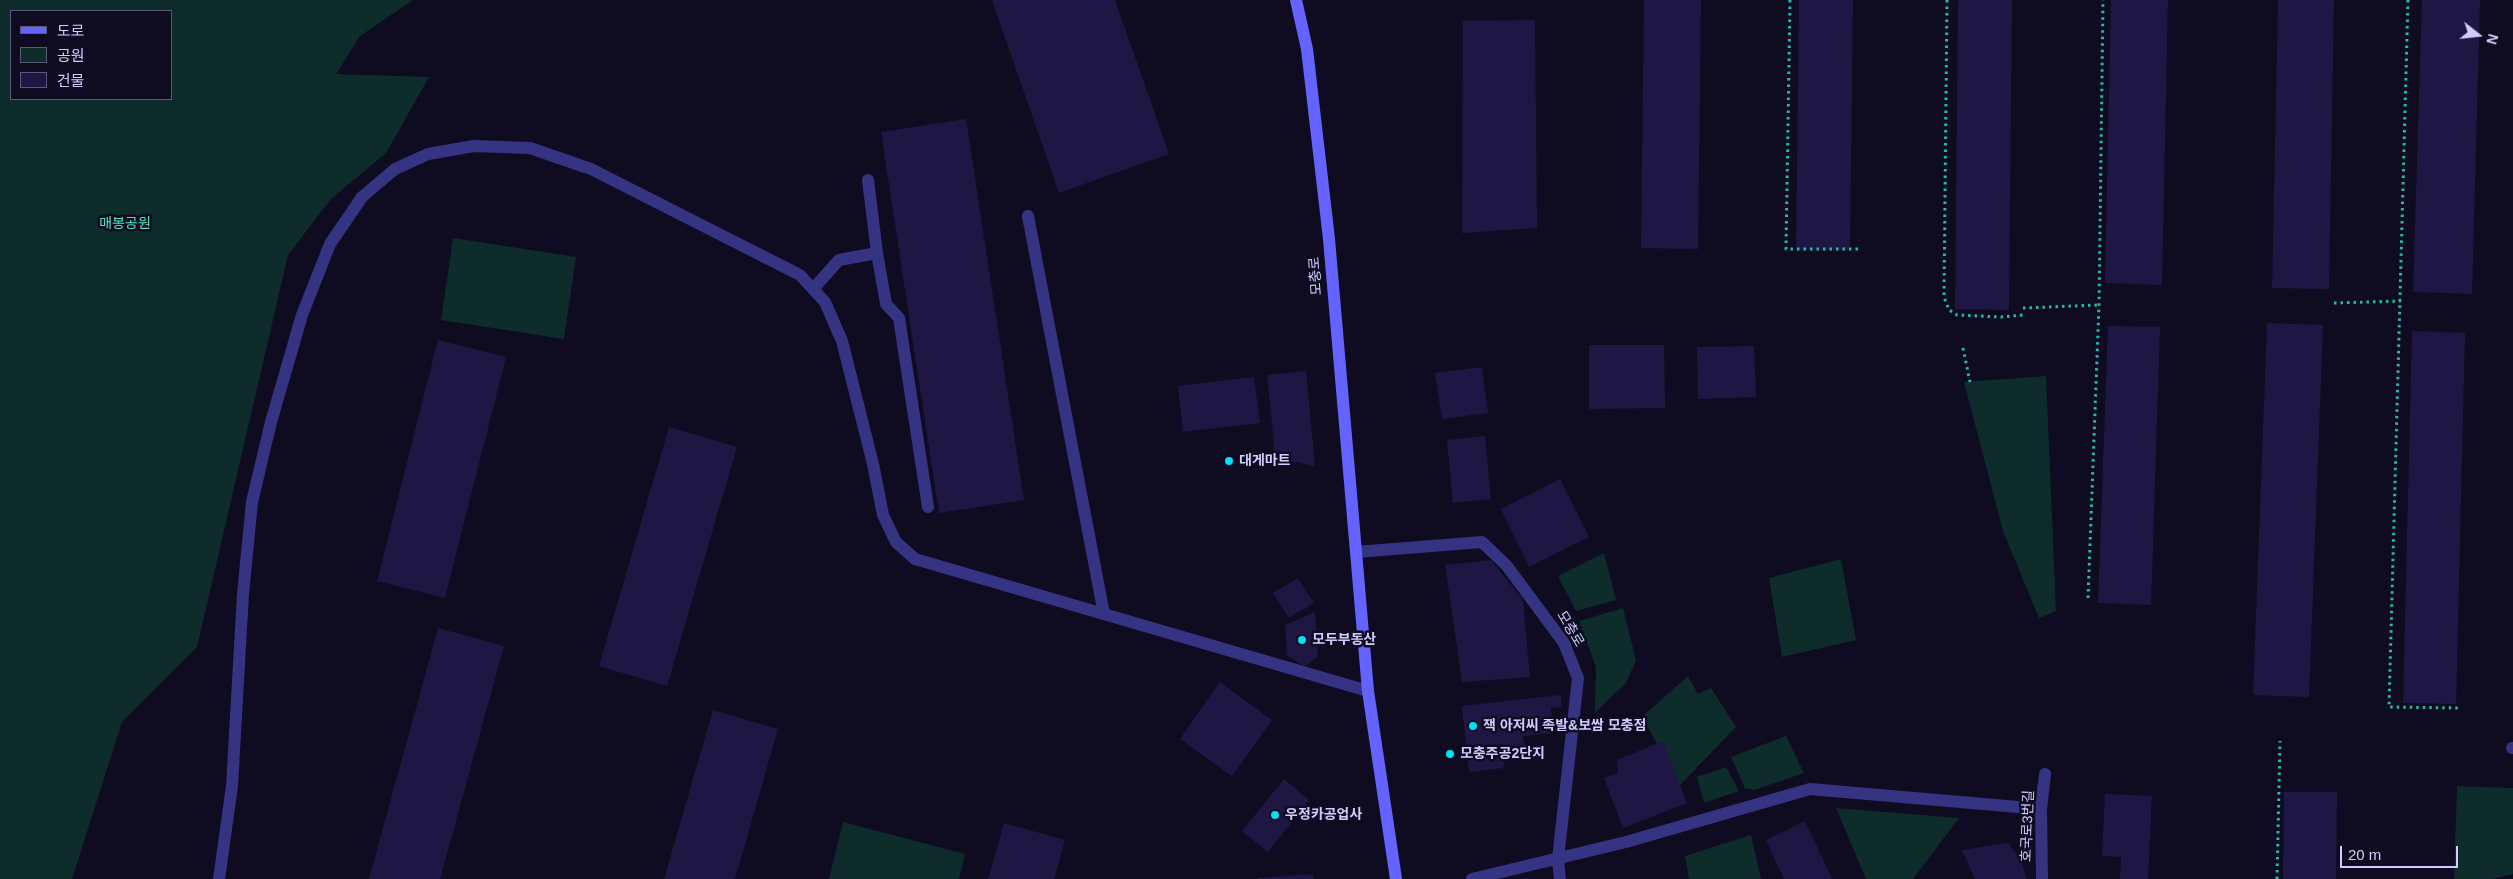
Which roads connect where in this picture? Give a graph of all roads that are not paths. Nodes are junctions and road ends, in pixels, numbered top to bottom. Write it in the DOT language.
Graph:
graph roads {
  1 [pos="1296,0"];
  2 [pos="868,180"];
  3 [pos="1028,216"];
  4 [pos="877,253"];
  5 [pos="814,288"];
  6 [pos="928,507"];
  7 [pos="1356,552"];
  8 [pos="1104,614"];
  9 [pos="1368,691"];
  10 [pos="2045,774"];
  11 [pos="2041,809"];
  12 [pos="1558,859"];
  13 [pos="219,879"];
  14 [pos="1396,879"];
  15 [pos="1472,879"];
  16 [pos="1560,879"];
  17 [pos="2042,879"];
  1 -- 7 [label="main road, 모충로"];
  2 -- 4 [label="street"];
  3 -- 8 [label="street"];
  4 -- 5 [label="street"];
  4 -- 6 [label="street"];
  5 -- 8 [label="street"];
  5 -- 13 [label="street"];
  7 -- 9 [label="main road, 모충로"];
  7 -- 12 [label="street, 모충로"];
  8 -- 9 [label="street"];
  9 -- 14 [label="main road, 모충로"];
  10 -- 11 [label="street, 호국로3번길"];
  11 -- 12 [label="street"];
  11 -- 17 [label="street, 호국로3번길"];
  12 -- 15 [label="street"];
  12 -- 16 [label="street, 모충로"];
}
